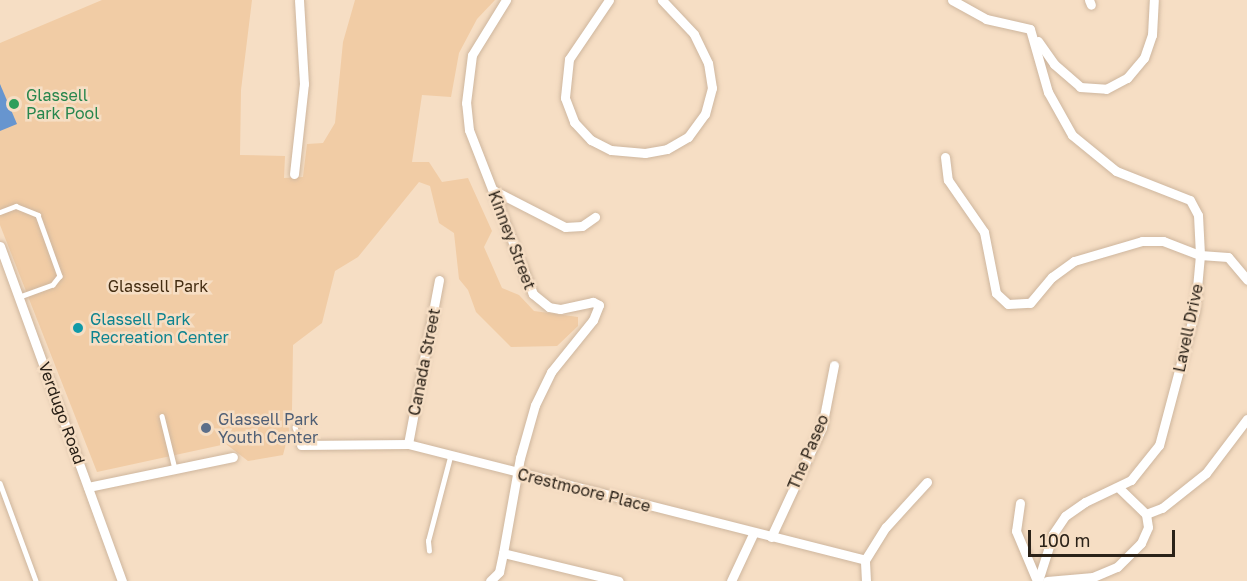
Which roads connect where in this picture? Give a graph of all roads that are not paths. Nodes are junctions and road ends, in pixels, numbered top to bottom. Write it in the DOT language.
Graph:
graph roads {
  1 [pos="299,0"];
  2 [pos="506,0"];
  3 [pos="609,0"];
  4 [pos="662,0"];
  5 [pos="952,0"];
  6 [pos="1154,0"];
  7 [pos="1034,33"];
  8 [pos="945,157"];
  9 [pos="294,174"];
  10 [pos="493,190"];
  11 [pos="0,212"];
  12 [pos="595,217"];
  13 [pos="0,246"];
  14 [pos="1200,255"];
  15 [pos="439,279"];
  16 [pos="1247,280"];
  17 [pos="20,297"];
  18 [pos="834,365"];
  19 [pos="162,416"];
  20 [pos="1247,419"];
  21 [pos="295,427"];
  22 [pos="408,444"];
  23 [pos="301,445"];
  24 [pos="233,457"];
  25 [pos="450,457"];
  26 [pos="175,469"];
  27 [pos="519,475"];
  28 [pos="927,482"];
  29 [pos="0,483"];
  30 [pos="88,488"];
  31 [pos="1119,488"];
  32 [pos="1020,503"];
  33 [pos="1146,514"];
  34 [pos="754,532"];
  35 [pos="771,537"];
  36 [pos="429,551"];
  37 [pos="503,553"];
  38 [pos="865,560"];
  39 [pos="36,581"];
  40 [pos="122,581"];
  41 [pos="490,581"];
  42 [pos="619,581"];
  43 [pos="731,581"];
  44 [pos="866,581"];
  45 [pos="1038,581"];
  46 [pos="1047,581"];
  1 -- 9 [label="street"];
  2 -- 10 [label="street, Kinney Street"];
  3 -- 4 [label="street"];
  5 -- 7 [label="street"];
  6 -- 7 [label="street"];
  7 -- 14 [label="street, Lavell Drive"];
  8 -- 14 [label="street"];
  10 -- 12 [label="street"];
  10 -- 27 [label="street, Kinney Street"];
  11 -- 17 [label="lane"];
  13 -- 17 [label="street, Verdugo Road"];
  14 -- 16 [label="street"];
  14 -- 31 [label="street, Lavell Drive"];
  15 -- 22 [label="street, Canada Street"];
  17 -- 30 [label="street, Verdugo Road"];
  18 -- 35 [label="street, The Paseo"];
  19 -- 26 [label="lane"];
  20 -- 33 [label="street"];
  21 -- 23 [label="lane"];
  22 -- 23 [label="street, Crestmoore Place"];
  22 -- 25 [label="street, Crestmoore Place"];
  24 -- 26 [label="street"];
  25 -- 27 [label="street, Crestmoore Place"];
  25 -- 36 [label="lane"];
  26 -- 30 [label="street"];
  27 -- 34 [label="street, Crestmoore Place"];
  27 -- 37 [label="street, Kinney Street"];
  28 -- 38 [label="street"];
  29 -- 39 [label="lane"];
  30 -- 40 [label="street, Verdugo Road"];
  31 -- 33 [label="street"];
  31 -- 45 [label="street, Lavell Drive"];
  32 -- 45 [label="street"];
  33 -- 46 [label="street"];
  34 -- 35 [label="street, Crestmoore Place"];
  34 -- 43 [label="street"];
  35 -- 38 [label="street, Crestmoore Place"];
  37 -- 41 [label="street, Kinney Street"];
  37 -- 42 [label="street"];
  38 -- 44 [label="street"];
}
